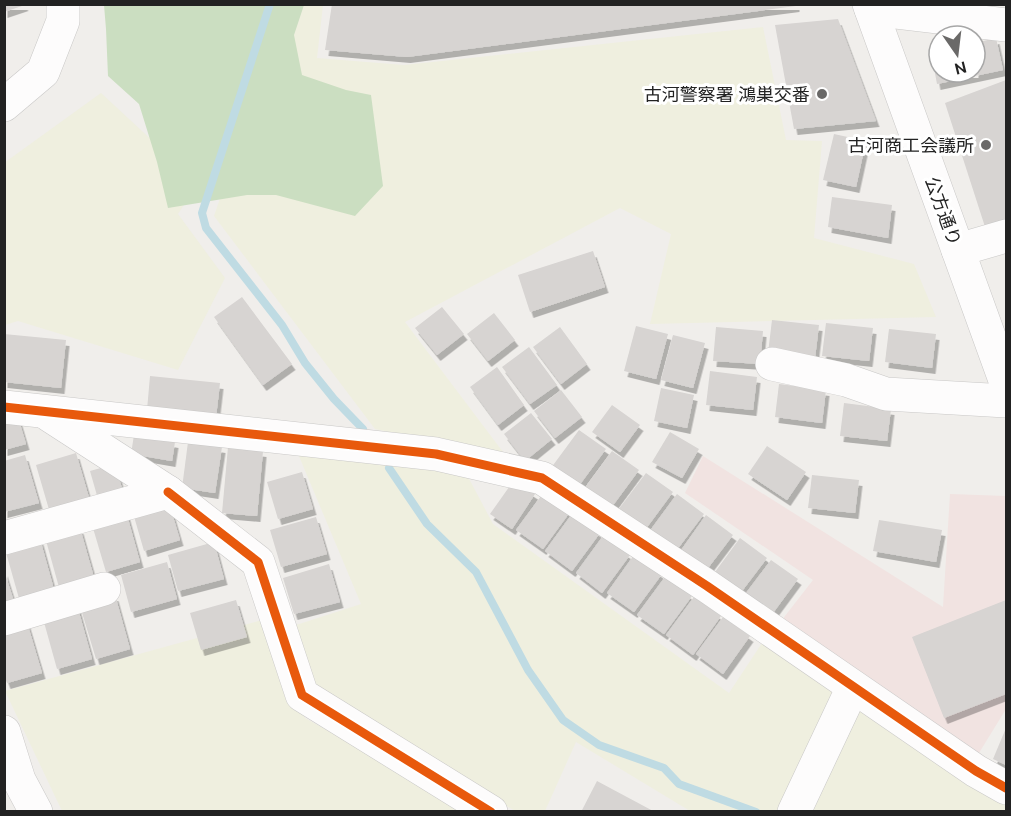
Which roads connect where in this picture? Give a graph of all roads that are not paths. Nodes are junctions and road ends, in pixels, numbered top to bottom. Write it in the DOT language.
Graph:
graph roads {
  1 [pos="63,4"];
  2 [pos="870,7"];
  3 [pos="1006,24"];
  4 [pos="4,105"];
  5 [pos="1006,236"];
  6 [pos="958,250"];
  7 [pos="772,364"];
  8 [pos="1006,383"];
  9 [pos="1006,401"];
  10 [pos="4,407"];
  11 [pos="43,411"];
  12 [pos="168,492"];
  13 [pos="4,538"];
  14 [pos="104,589"];
  15 [pos="4,619"];
  16 [pos="853,687"];
  17 [pos="4,732"];
  18 [pos="1006,788"];
  19 [pos="36,812"];
  20 [pos="491,812"];
  21 [pos="794,812"];
  1 -- 4 [label="street"];
  2 -- 3 [label="street"];
  2 -- 6 [label="street, 公方通り"];
  5 -- 6 [label="street"];
  6 -- 8 [label="street, 公方通り"];
  7 -- 9 [label="street"];
  10 -- 11 [label="street"];
  11 -- 12 [label="street"];
  11 -- 16 [label="street"];
  12 -- 13 [label="street"];
  12 -- 20 [label="street"];
  14 -- 15 [label="street"];
  16 -- 18 [label="street"];
  16 -- 21 [label="street"];
  17 -- 19 [label="street"];
}
